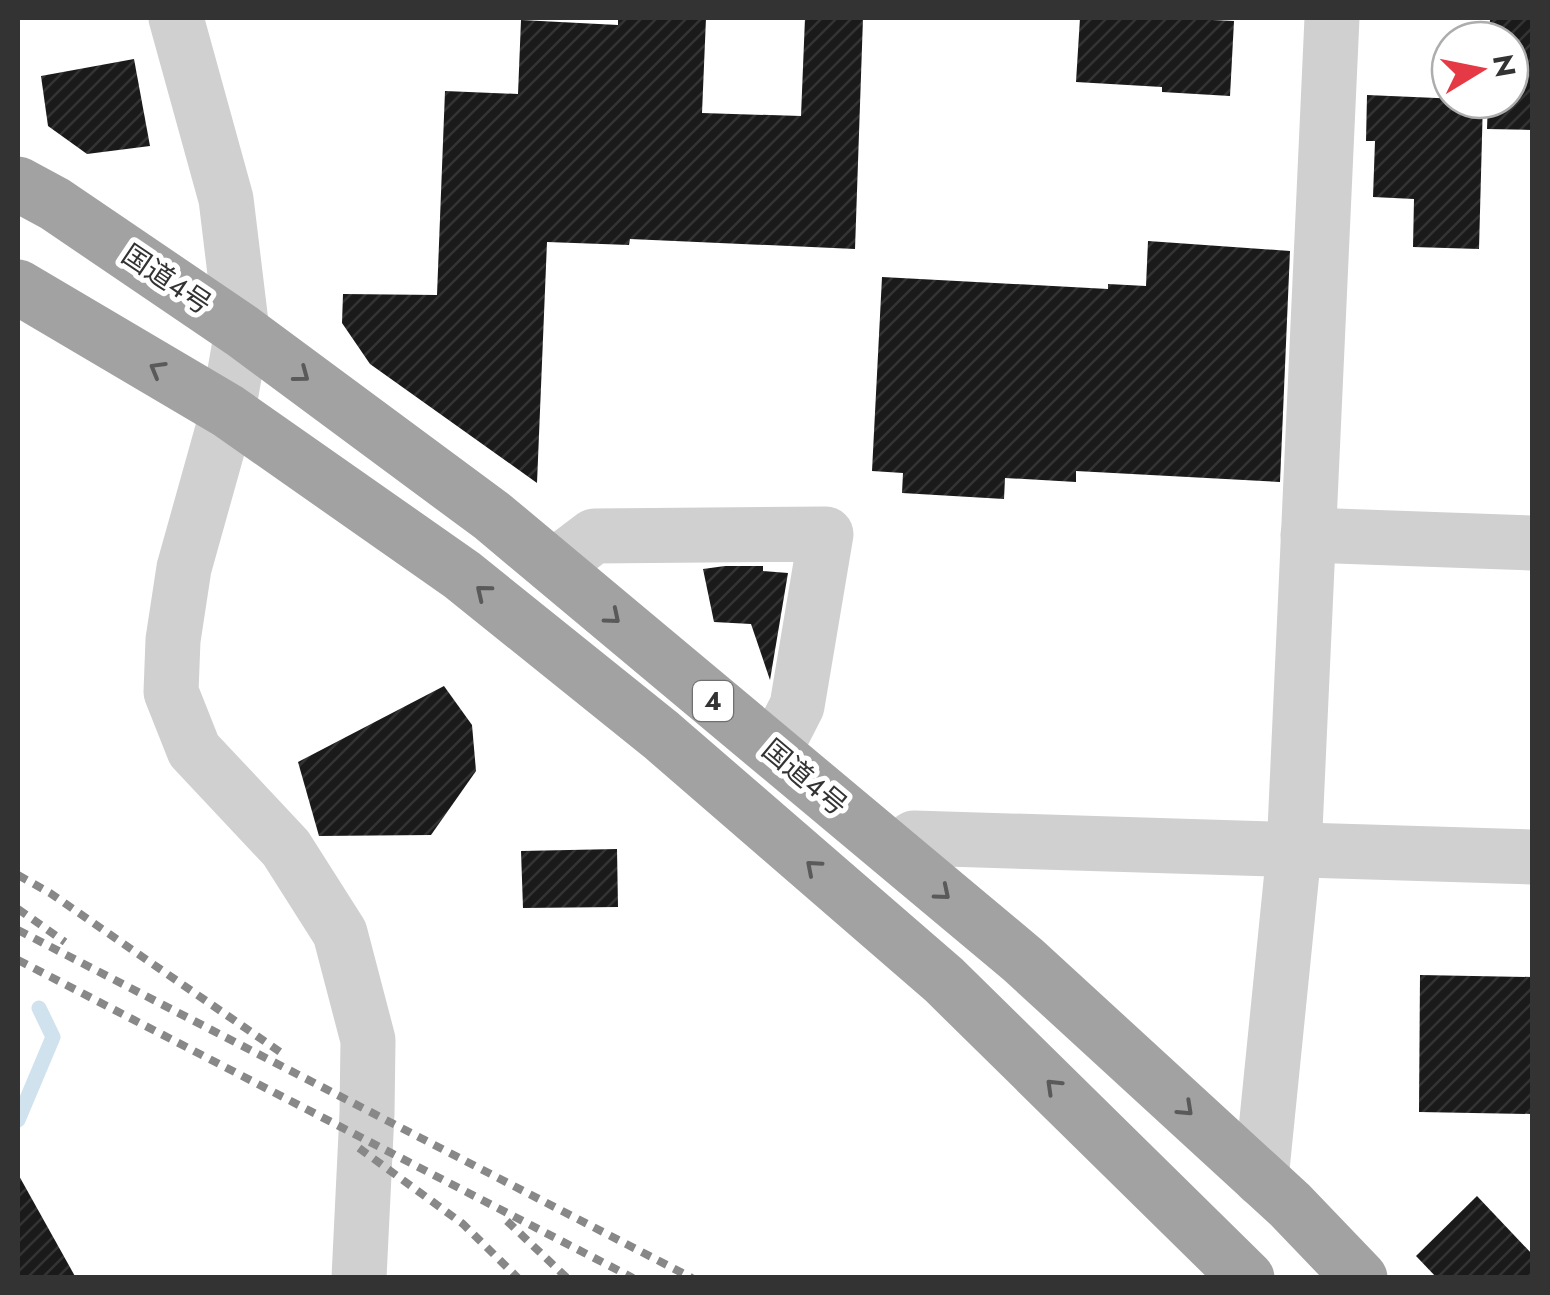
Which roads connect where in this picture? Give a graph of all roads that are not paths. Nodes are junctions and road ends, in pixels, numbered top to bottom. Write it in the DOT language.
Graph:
graph roads {
  1 [pos="176,18"];
  2 [pos="1332,18"];
  3 [pos="18,184"];
  4 [pos="18,287"];
  5 [pos="242,330"];
  6 [pos="228,411"];
  7 [pos="1308,535"];
  8 [pos="1532,543"];
  9 [pos="553,567"];
  10 [pos="774,751"];
  11 [pos="894,852"];
  12 [pos="1294,852"];
  13 [pos="1532,857"];
  14 [pos="1261,1179"];
  15 [pos="359,1278"];
  16 [pos="1247,1278"];
  17 [pos="1360,1278"];
  1 -- 5 [label="street"];
  2 -- 7 [label="street"];
  3 -- 5 [label="highway, 国道4号 / 4"];
  6 -- 4 [label="highway, 4, one-way"];
  5 -- 6 [label="street"];
  5 -- 9 [label="highway, 国道4号 / 4, one-way"];
  6 -- 15 [label="street"];
  16 -- 6 [label="highway, 4, one-way"];
  7 -- 8 [label="street"];
  7 -- 12 [label="street"];
  9 -- 10 [label="highway, 国道4号 / 4, one-way"];
  9 -- 10 [label="street"];
  10 -- 11 [label="highway, 国道4号 / 4"];
  11 -- 12 [label="street"];
  11 -- 14 [label="highway, 国道4号 / 4, one-way"];
  12 -- 13 [label="street"];
  12 -- 14 [label="street"];
  14 -- 17 [label="highway, 国道4号 / 4"];
}
